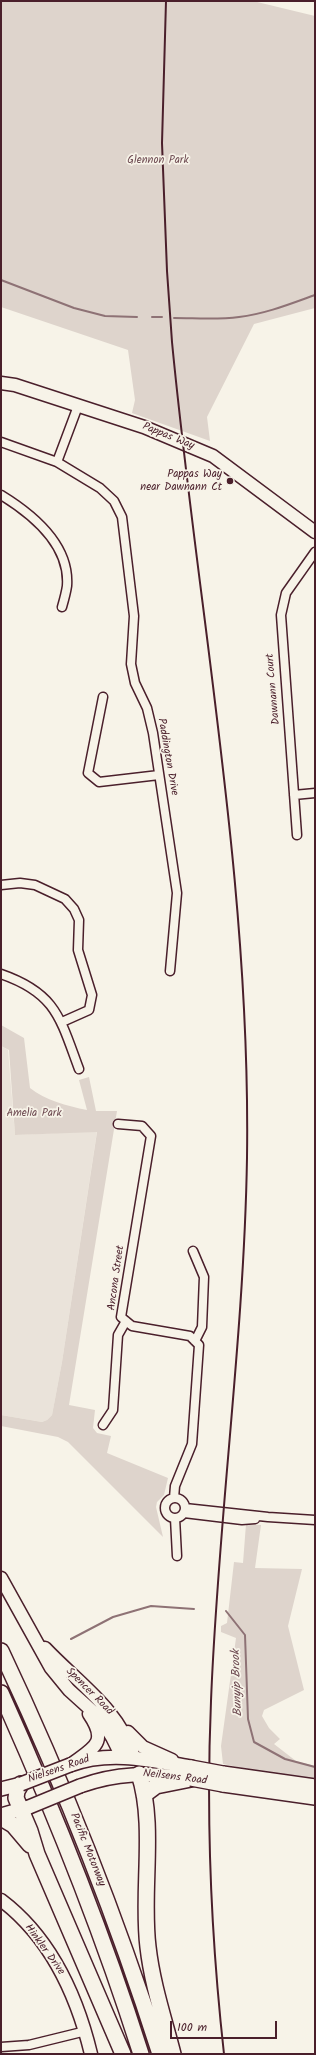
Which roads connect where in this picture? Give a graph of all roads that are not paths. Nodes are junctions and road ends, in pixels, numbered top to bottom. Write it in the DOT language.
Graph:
graph roads {
  1 [pos="1,383"];
  2 [pos="78,406"];
  3 [pos="1,442"];
  4 [pos="57,462"];
  5 [pos="1,495"];
  6 [pos="315,532"];
  7 [pos="315,552"];
  8 [pos="62,607"];
  9 [pos="103,697"];
  10 [pos="159,776"];
  11 [pos="315,793"];
  12 [pos="294,795"];
  13 [pos="297,835"];
  14 [pos="1,884"];
  15 [pos="170,971"];
  16 [pos="1,974"];
  17 [pos="62,1022"];
  18 [pos="79,1069"];
  19 [pos="118,1124"];
  20 [pos="193,1251"];
  21 [pos="126,1321"];
  22 [pos="195,1341"];
  23 [pos="103,1425"];
  24 [pos="174,1498"];
  25 [pos="184,1510"];
  26 [pos="174,1518"];
  27 [pos="315,1520"];
  28 [pos="177,1556"];
  29 [pos="1,1578"];
  30 [pos="33,1635"];
  31 [pos="1,1651"];
  32 [pos="69,1690"];
  33 [pos="1,1693"];
  34 [pos="114,1716"];
  35 [pos="128,1757"];
  36 [pos="71,1765"];
  37 [pos="191,1771"];
  38 [pos="139,1774"];
  39 [pos="223,1779"];
  40 [pos="21,1784"];
  41 [pos="80,1786"];
  42 [pos="315,1786"];
  43 [pos="1,1789"];
  44 [pos="144,1795"];
  45 [pos="315,1798"];
  46 [pos="25,1808"];
  47 [pos="1,1816"];
  48 [pos="37,1854"];
  49 [pos="1,1900"];
  50 [pos="86,2031"];
  51 [pos="1,2047"];
  52 [pos="91,2054"];
  53 [pos="123,2054"];
  54 [pos="141,2054"];
  55 [pos="160,2054"];
  56 [pos="173,2054"];
  1 -- 2 [label="street, Pappas Way"];
  2 -- 4 [label="street"];
  2 -- 6 [label="street, Pappas Way"];
  3 -- 4 [label="street, Paddington Drive"];
  4 -- 10 [label="street, Paddington Drive"];
  5 -- 8 [label="street"];
  7 -- 12 [label="street, Dawnann Court"];
  9 -- 10 [label="street"];
  10 -- 15 [label="street, Paddington Drive"];
  11 -- 12 [label="street"];
  12 -- 13 [label="street, Dawnann Court"];
  14 -- 17 [label="street"];
  16 -- 17 [label="street"];
  17 -- 18 [label="street"];
  19 -- 21 [label="street, Ancona Street"];
  20 -- 22 [label="street"];
  21 -- 22 [label="street, Ancona Street"];
  21 -- 23 [label="street"];
  22 -- 24 [label="street"];
  24 -- 25 [label="street"];
  24 -- 26 [label="street"];
  25 -- 26 [label="street"];
  25 -- 27 [label="street"];
  26 -- 28 [label="street"];
  29 -- 30 [label="street, Spencer Road"];
  30 -- 32 [label="street, Spencer Road"];
  30 -- 34 [label="street, Spencer Road"];
  31 -- 55 [label="highway, Pacific Motorway"];
  32 -- 35 [label="street, Spencer Road"];
  32 -- 36 [label="street"];
  33 -- 54 [label="highway, Pacific Motorway"];
  34 -- 35 [label="street, Spencer Road"];
  34 -- 37 [label="street"];
  35 -- 36 [label="main road, Nielsens Road"];
  35 -- 37 [label="main road, Nielsens Road"];
  35 -- 38 [label="main road"];
  36 -- 40 [label="main road, Nielsens Road, bridge"];
  37 -- 38 [label="main road, Neilsens Road"];
  37 -- 39 [label="main road, Neilsens Road, bridge"];
  37 -- 44 [label="highway"];
  38 -- 41 [label="main road, Neilsens Road"];
  38 -- 44 [label="highway"];
  39 -- 42 [label="main road"];
  39 -- 45 [label="main road"];
  40 -- 43 [label="main road, Nielsens Road"];
  40 -- 46 [label="highway"];
  41 -- 46 [label="main road, Nielsens Road, bridge"];
  44 -- 56 [label="highway"];
  46 -- 47 [label="main road, Nielsens Road"];
  46 -- 48 [label="highway"];
  47 -- 48 [label="highway"];
  48 -- 53 [label="highway"];
  49 -- 50 [label="street, Hinkler Drive"];
  50 -- 51 [label="street"];
  50 -- 52 [label="street, Hinkler Drive"];
}
